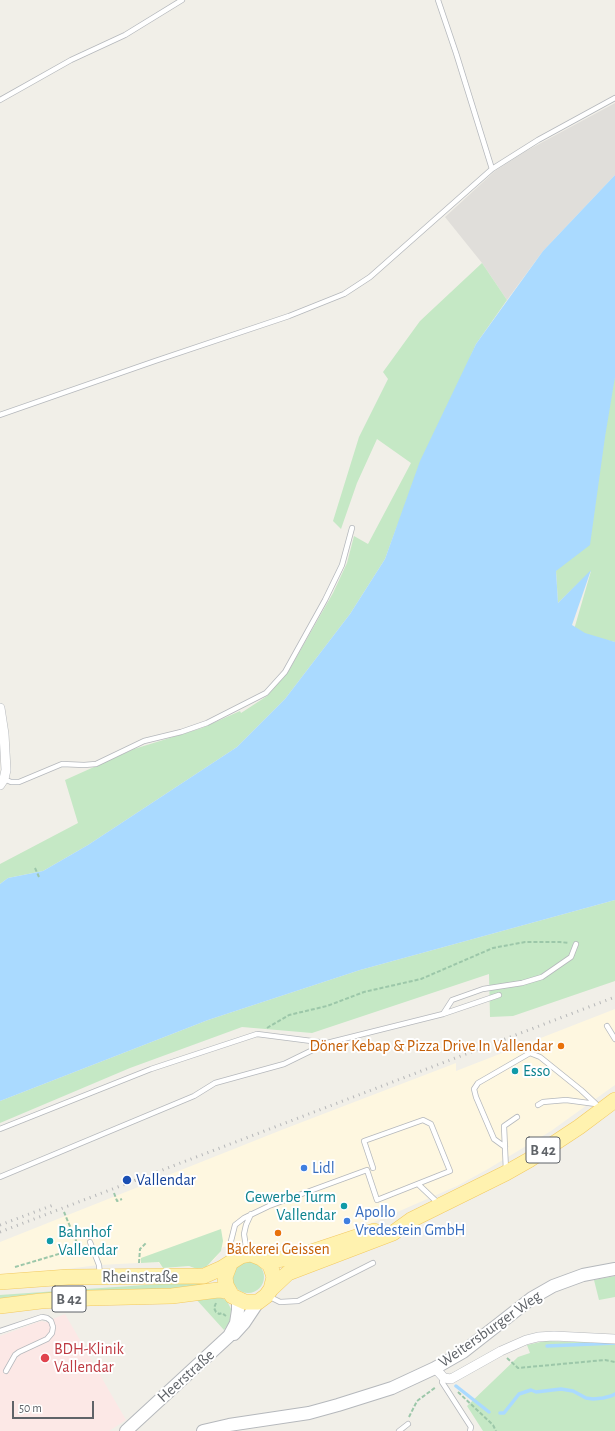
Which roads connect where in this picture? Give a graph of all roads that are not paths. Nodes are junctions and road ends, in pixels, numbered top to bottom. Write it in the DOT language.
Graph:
graph roads {
  1 [pos="182,0"];
  2 [pos="438,0"];
  3 [pos="615,98"];
  4 [pos="0,100"];
  5 [pos="492,169"];
  6 [pos="0,415"];
  7 [pos="352,528"];
  8 [pos="0,708"];
  9 [pos="2,782"];
  10 [pos="576,944"];
  11 [pos="499,995"];
  12 [pos="443,1014"];
  13 [pos="607,1026"];
  14 [pos="615,1039"];
  15 [pos="327,1043"];
  16 [pos="607,1103"];
  17 [pos="538,1105"];
  18 [pos="517,1117"];
  19 [pos="0,1129"];
  20 [pos="505,1147"];
  21 [pos="373,1168"];
  22 [pos="506,1173"];
  23 [pos="0,1177"];
  24 [pos="418,1184"];
  25 [pos="441,1206"];
  26 [pos="251,1214"];
  27 [pos="411,1220"];
  28 [pos="90,1242"];
  29 [pos="251,1254"];
  30 [pos="266,1261"];
  31 [pos="231,1263"];
  32 [pos="374,1263"];
  33 [pos="615,1270"];
  34 [pos="100,1276"];
  35 [pos="0,1282"];
  36 [pos="265,1295"];
  37 [pos="229,1298"];
  38 [pos="0,1306"];
  39 [pos="0,1331"];
  40 [pos="229,1336"];
  41 [pos="615,1339"];
  42 [pos="435,1368"];
  43 [pos="6,1371"];
  44 [pos="443,1380"];
  45 [pos="408,1424"];
  46 [pos="126,1431"];
  47 [pos="203,1431"];
  48 [pos="399,1431"];
  49 [pos="470,1431"];
  1 -- 4 [label="lane"];
  2 -- 5 [label="lane"];
  3 -- 5 [label="lane"];
  5 -- 6 [label="lane"];
  7 -- 9 [label="lane"];
  8 -- 9 [label="street"];
  10 -- 12 [label="lane"];
  11 -- 12 [label="lane"];
  12 -- 15 [label="lane"];
  13 -- 14 [label="lane"];
  15 -- 19 [label="lane"];
  15 -- 23 [label="lane"];
  16 -- 17 [label="lane"];
  16 -- 20 [label="lane"];
  16 -- 22 [label="main road, B 42"];
  18 -- 20 [label="lane"];
  20 -- 22 [label="lane"];
  21 -- 24 [label="lane"];
  22 -- 25 [label="main road, B 42"];
  24 -- 25 [label="lane"];
  24 -- 26 [label="lane"];
  25 -- 27 [label="main road, B 42"];
  26 -- 29 [label="lane"];
  26 -- 31 [label="lane"];
  27 -- 30 [label="main road, B 42"];
  27 -- 36 [label="main road, B 42"];
  28 -- 34 [label="lane"];
  29 -- 30 [label="main road"];
  29 -- 31 [label="main road, Rheinstraße / B 42"];
  30 -- 36 [label="main road"];
  31 -- 34 [label="main road, Rheinstraße / B 42"];
  31 -- 37 [label="main road"];
  32 -- 36 [label="lane"];
  33 -- 42 [label="street, Weitersburger Weg"];
  34 -- 35 [label="main road, Rheinstraße / B 42"];
  36 -- 37 [label="main road, Rheinstraße / B 42"];
  36 -- 40 [label="street, Heerstraße"];
  37 -- 38 [label="main road, Rheinstraße / B 42"];
  37 -- 40 [label="street, Heerstraße"];
  39 -- 43 [label="lane"];
  40 -- 46 [label="street, Heerstraße"];
  41 -- 44 [label="street"];
  42 -- 44 [label="street"];
  42 -- 47 [label="street, Weitersburger Weg"];
  44 -- 49 [label="lane"];
  45 -- 48 [label="lane"];
}
